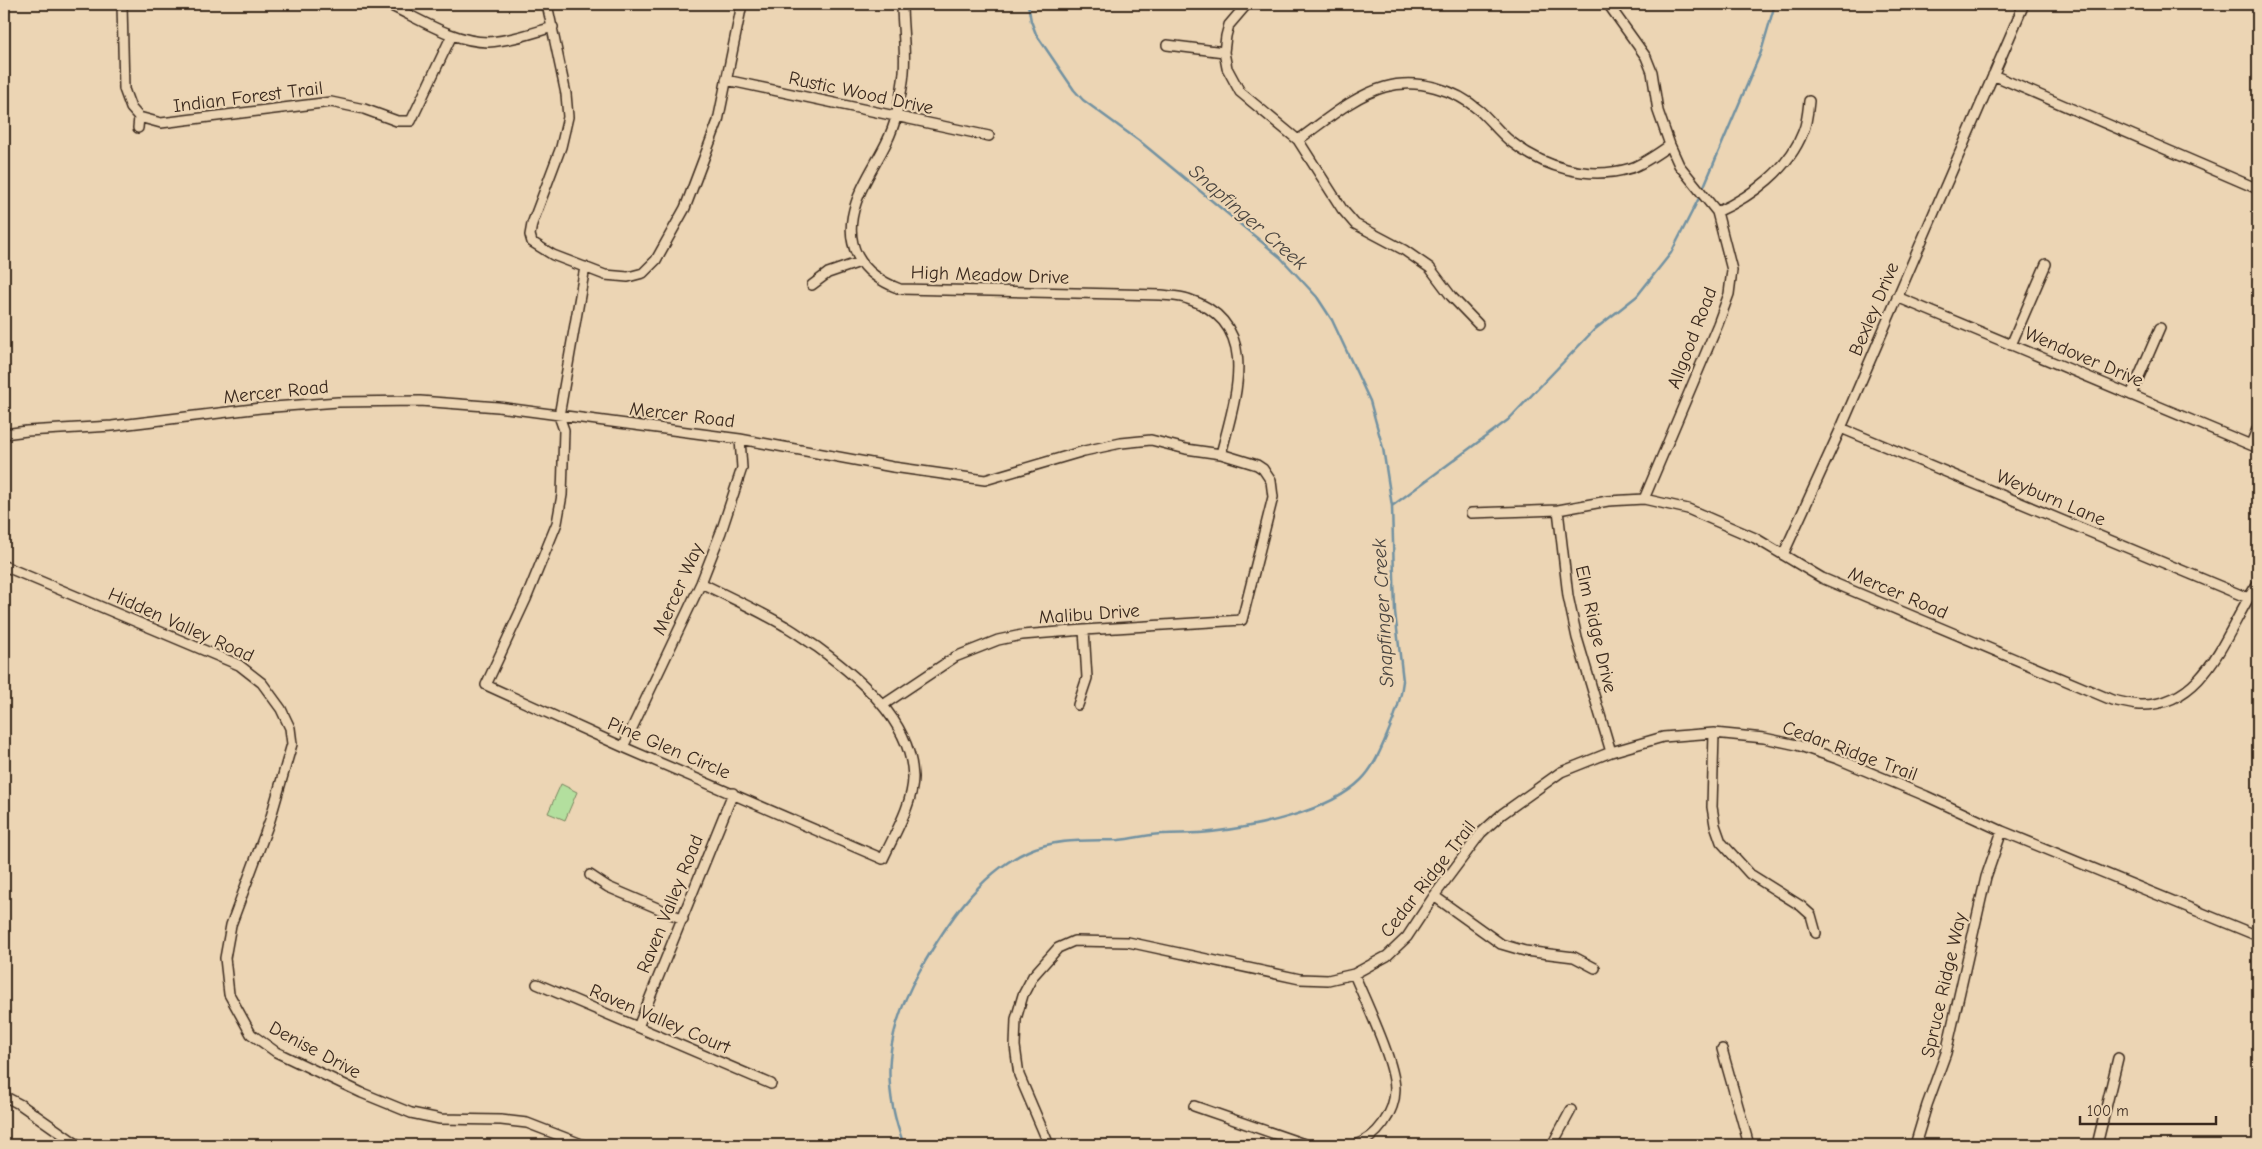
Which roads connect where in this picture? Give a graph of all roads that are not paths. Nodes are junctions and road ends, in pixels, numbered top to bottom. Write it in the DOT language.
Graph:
graph roads {
  1 [pos="122,4"];
  2 [pos="387,4"];
  3 [pos="548,4"];
  4 [pos="742,4"];
  5 [pos="902,4"];
  6 [pos="1246,4"];
  7 [pos="1608,4"];
  8 [pos="2024,4"];
  9 [pos="553,27"];
  10 [pos="452,35"];
  11 [pos="1166,45"];
  12 [pos="1224,52"];
  13 [pos="1993,75"];
  14 [pos="726,80"];
  15 [pos="1809,101"];
  16 [pos="139,117"];
  17 [pos="896,117"];
  18 [pos="138,128"];
  19 [pos="989,136"];
  20 [pos="1298,140"];
  21 [pos="1670,145"];
  22 [pos="2258,190"];
  23 [pos="1717,212"];
  24 [pos="860,262"];
  25 [pos="2046,264"];
  26 [pos="585,267"];
  27 [pos="812,285"];
  28 [pos="1897,297"];
  29 [pos="1478,324"];
  30 [pos="2160,328"];
  31 [pos="2011,345"];
  32 [pos="2131,395"];
  33 [pos="559,416"];
  34 [pos="2258,427"];
  35 [pos="1841,428"];
  36 [pos="4,434"];
  37 [pos="740,439"];
  38 [pos="2255,446"];
  39 [pos="1221,454"];
  40 [pos="1644,499"];
  41 [pos="1558,510"];
  42 [pos="1471,513"];
  43 [pos="1260,549"];
  44 [pos="1783,555"];
  45 [pos="4,566"];
  46 [pos="701,583"];
  47 [pos="2258,583"];
  48 [pos="2248,598"];
  49 [pos="1084,630"];
  50 [pos="1078,705"];
  51 [pos="883,706"];
  52 [pos="1714,733"];
  53 [pos="623,747"];
  54 [pos="1611,752"];
  55 [pos="733,793"];
  56 [pos="270,820"];
  57 [pos="2002,830"];
  58 [pos="590,874"];
  59 [pos="1434,896"];
  60 [pos="683,919"];
  61 [pos="1816,933"];
  62 [pos="2258,936"];
  63 [pos="1595,968"];
  64 [pos="1354,974"];
  65 [pos="537,984"];
  66 [pos="638,1027"];
  67 [pos="1722,1050"];
  68 [pos="2118,1058"];
  69 [pos="771,1084"];
  70 [pos="4,1096"];
  71 [pos="1194,1106"];
  72 [pos="1571,1110"];
  73 [pos="578,1144"];
  74 [pos="78,1145"];
  75 [pos="1049,1145"];
  76 [pos="1307,1145"];
  77 [pos="1355,1145"];
  78 [pos="1552,1145"];
  79 [pos="1749,1145"];
  80 [pos="1915,1145"];
  81 [pos="2097,1145"];
  1 -- 16 [label="street"];
  2 -- 10 [label="street"];
  3 -- 9 [label="street"];
  4 -- 14 [label="street"];
  5 -- 17 [label="street, High Meadow Drive"];
  6 -- 12 [label="street"];
  7 -- 21 [label="street, Allgood Road"];
  8 -- 13 [label="street, Bexley Drive"];
  9 -- 10 [label="street"];
  9 -- 26 [label="street"];
  10 -- 16 [label="street, Indian Forest Trail"];
  11 -- 12 [label="street"];
  12 -- 20 [label="street"];
  13 -- 22 [label="street"];
  13 -- 28 [label="street, Bexley Drive"];
  14 -- 17 [label="street, Rustic Wood Drive"];
  14 -- 26 [label="street"];
  15 -- 23 [label="street"];
  16 -- 18 [label="street"];
  17 -- 19 [label="street, Rustic Wood Drive"];
  17 -- 24 [label="street, High Meadow Drive"];
  20 -- 21 [label="street"];
  20 -- 29 [label="street"];
  21 -- 23 [label="street, Allgood Road"];
  23 -- 40 [label="street, Allgood Road"];
  24 -- 27 [label="street"];
  24 -- 39 [label="street, High Meadow Drive"];
  25 -- 31 [label="street"];
  26 -- 33 [label="street, Pine Glen Circle"];
  28 -- 31 [label="street, Wendover Drive"];
  28 -- 35 [label="street, Bexley Drive"];
  30 -- 32 [label="street"];
  31 -- 32 [label="street, Wendover Drive"];
  32 -- 38 [label="street, Wendover Drive"];
  33 -- 36 [label="street, Mercer Road"];
  33 -- 37 [label="street, Mercer Road"];
  33 -- 53 [label="street, Pine Glen Circle"];
  34 -- 38 [label="street"];
  35 -- 44 [label="street, Bexley Drive"];
  35 -- 48 [label="street, Weyburn Lane"];
  37 -- 39 [label="street, Mercer Road"];
  37 -- 46 [label="street, Mercer Way"];
  39 -- 43 [label="street, Mercer Road"];
  40 -- 41 [label="street, Mercer Road"];
  40 -- 44 [label="street, Mercer Road"];
  41 -- 42 [label="street, Mercer Road"];
  41 -- 54 [label="street, Elm Ridge Drive"];
  43 -- 49 [label="street, Malibu Drive"];
  44 -- 48 [label="street, Mercer Road"];
  45 -- 56 [label="street, Hidden Valley Road"];
  46 -- 51 [label="street, Pine Glen Circle"];
  46 -- 53 [label="street, Mercer Way"];
  47 -- 48 [label="street, Mercer Road"];
  49 -- 50 [label="street"];
  49 -- 51 [label="street, Malibu Drive"];
  51 -- 55 [label="street, Pine Glen Circle"];
  52 -- 54 [label="street, Cedar Ridge Trail"];
  52 -- 57 [label="street, Cedar Ridge Trail"];
  52 -- 61 [label="street"];
  53 -- 55 [label="street, Pine Glen Circle"];
  54 -- 59 [label="street, Cedar Ridge Trail"];
  55 -- 60 [label="street, Raven Valley Road"];
  56 -- 73 [label="street, Denise Drive"];
  57 -- 62 [label="street, Cedar Ridge Trail"];
  57 -- 80 [label="street, Spruce Ridge Way"];
  58 -- 60 [label="street"];
  59 -- 63 [label="street"];
  59 -- 64 [label="street, Cedar Ridge Trail"];
  60 -- 66 [label="street, Raven Valley Road"];
  64 -- 75 [label="street, Cedar Ridge Trail"];
  64 -- 77 [label="street"];
  65 -- 66 [label="street, Raven Valley Court"];
  66 -- 69 [label="street, Raven Valley Court"];
  67 -- 79 [label="street"];
  68 -- 81 [label="street"];
  70 -- 74 [label="street"];
  71 -- 76 [label="street"];
  72 -- 78 [label="street"];
}
